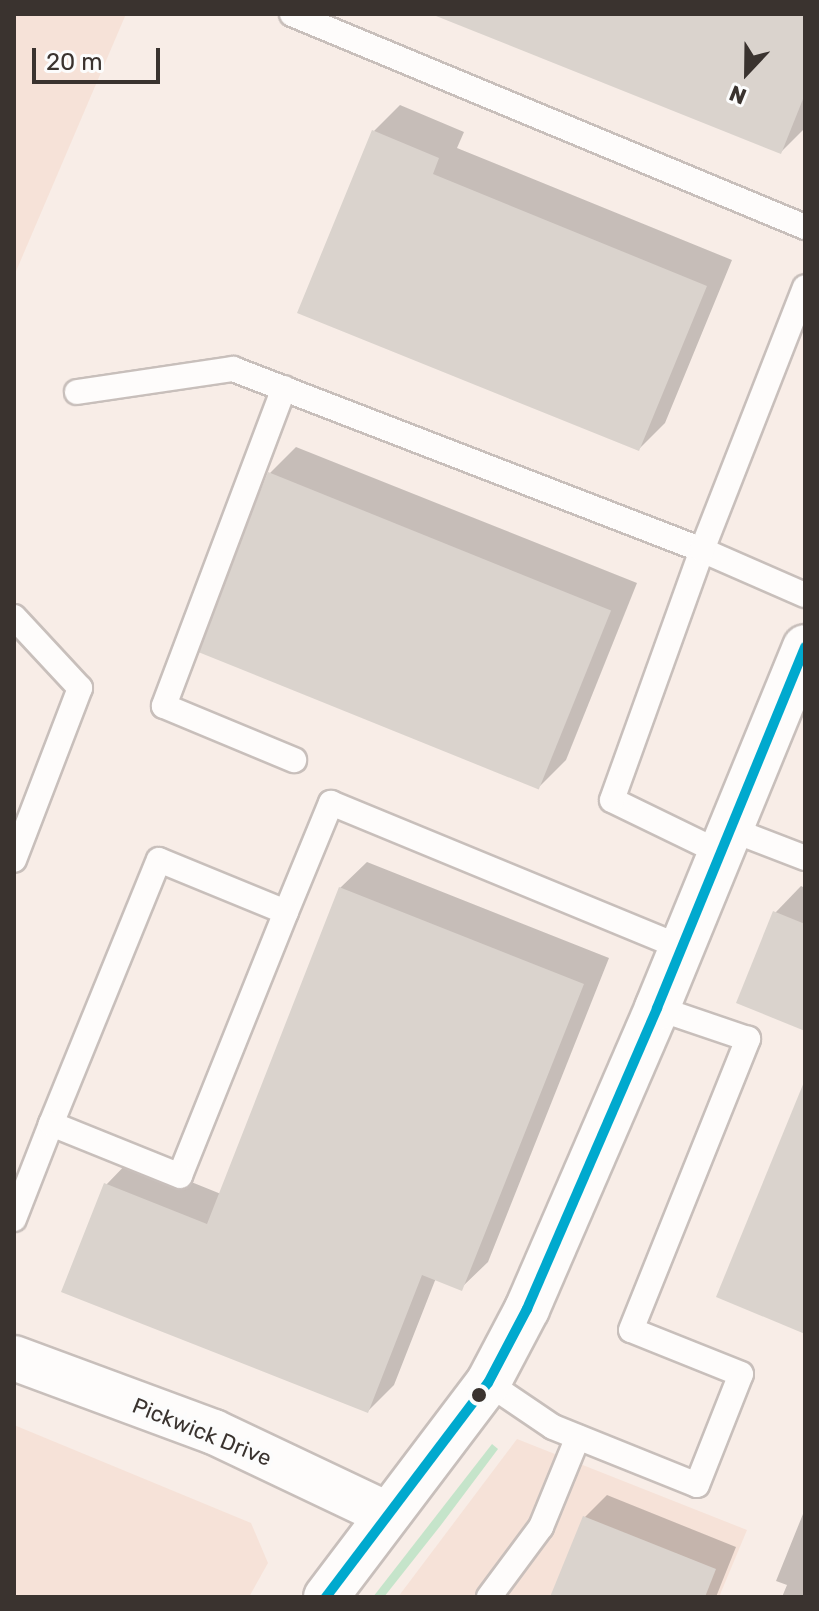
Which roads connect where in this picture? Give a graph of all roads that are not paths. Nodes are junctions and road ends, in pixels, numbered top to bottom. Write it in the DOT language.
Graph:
graph roads {
  1 [pos="292,14"];
  2 [pos="805,227"];
  3 [pos="805,287"];
  4 [pos="284,388"];
  5 [pos="77,392"];
  6 [pos="702,550"];
  7 [pos="805,595"];
  8 [pos="14,617"];
  9 [pos="805,647"];
  10 [pos="294,760"];
  11 [pos="725,841"];
  12 [pos="805,858"];
  13 [pos="14,860"];
  14 [pos="286,912"];
  15 [pos="681,947"];
  16 [pos="657,1008"];
  17 [pos="51,1124"];
  18 [pos="14,1219"];
  19 [pos="14,1358"];
  20 [pos="488,1383"];
  21 [pos="578,1437"];
  22 [pos="387,1514"];
  23 [pos="326,1597"];
  24 [pos="489,1597"];
  1 -- 2 [label="lane"];
  3 -- 6 [label="lane"];
  4 -- 5 [label="lane"];
  4 -- 6 [label="lane"];
  4 -- 10 [label="lane"];
  6 -- 7 [label="lane"];
  6 -- 11 [label="lane"];
  8 -- 13 [label="lane"];
  9 -- 11 [label="street"];
  11 -- 12 [label="lane"];
  11 -- 15 [label="street"];
  14 -- 15 [label="lane"];
  14 -- 17 [label="lane"];
  14 -- 17 [label="lane"];
  15 -- 16 [label="street"];
  16 -- 20 [label="street"];
  16 -- 21 [label="lane"];
  17 -- 18 [label="lane"];
  19 -- 22 [label="street, Pickwick Drive"];
  20 -- 21 [label="lane"];
  20 -- 22 [label="street"];
  21 -- 24 [label="lane"];
  22 -- 23 [label="street"];
}
